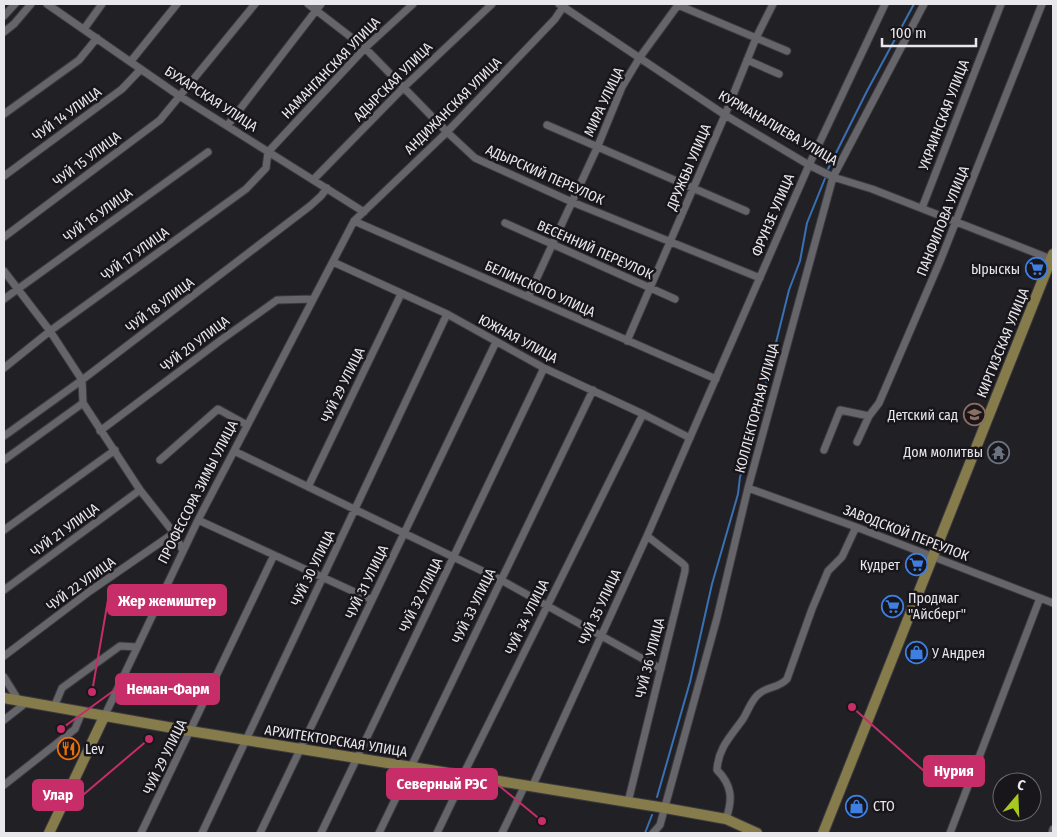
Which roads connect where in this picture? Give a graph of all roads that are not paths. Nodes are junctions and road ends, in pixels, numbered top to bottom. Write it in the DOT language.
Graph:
graph roads {
  1 [pos="15,4"];
  2 [pos="31,4"];
  3 [pos="47,4"];
  4 [pos="102,4"];
  5 [pos="177,4"];
  6 [pos="255,4"];
  7 [pos="308,4"];
  8 [pos="321,4"];
  9 [pos="413,4"];
  10 [pos="492,4"];
  11 [pos="773,4"];
  12 [pos="885,4"];
  13 [pos="924,4"];
  14 [pos="1001,4"];
  15 [pos="1042,4"];
  16 [pos="562,5"];
  17 [pos="316,10"];
  18 [pos="4,16"];
  19 [pos="84,29"];
  20 [pos="4,32"];
  21 [pos="97,38"];
  22 [pos="756,38"];
  23 [pos="364,48"];
  24 [pos="787,51"];
  25 [pos="640,57"];
  26 [pos="748,60"];
  27 [pos="131,61"];
  28 [pos="141,68"];
  29 [pos="779,74"];
  30 [pos="403,88"];
  31 [pos="181,97"];
  32 [pos="4,114"];
  33 [pos="725,114"];
  34 [pos="547,125"];
  35 [pos="227,126"];
  36 [pos="447,132"];
  37 [pos="597,148"];
  38 [pos="208,152"];
  39 [pos="268,152"];
  40 [pos="809,165"];
  41 [pos="4,176"];
  42 [pos="833,177"];
  43 [pos="314,180"];
  44 [pos="327,188"];
  45 [pos="693,188"];
  46 [pos="572,202"];
  47 [pos="922,208"];
  48 [pos="746,211"];
  49 [pos="364,212"];
  50 [pos="354,221"];
  51 [pos="956,222"];
  52 [pos="504,223"];
  53 [pos="4,237"];
  54 [pos="670,242"];
  55 [pos="552,245"];
  56 [pos="1053,257"];
  57 [pos="333,262"];
  58 [pos="4,271"];
  59 [pos="760,278"];
  60 [pos="650,288"];
  61 [pos="17,289"];
  62 [pos="401,294"];
  63 [pos="528,297"];
  64 [pos="4,299"];
  65 [pos="313,299"];
  66 [pos="675,299"];
  67 [pos="447,314"];
  68 [pos="50,331"];
  69 [pos="627,341"];
  70 [pos="496,342"];
  71 [pos="4,368"];
  72 [pos="544,368"];
  73 [pos="82,380"];
  74 [pos="716,380"];
  75 [pos="592,390"];
  76 [pos="83,403"];
  77 [pos="643,414"];
  78 [pos="869,416"];
  79 [pos="247,425"];
  80 [pos="100,431"];
  81 [pos="4,436"];
  82 [pos="690,438"];
  83 [pos="857,442"];
  84 [pos="114,450"];
  85 [pos="824,450"];
  86 [pos="234,452"];
  87 [pos="4,460"];
  88 [pos="160,460"];
  89 [pos="308,487"];
  90 [pos="748,488"];
  91 [pos="140,490"];
  92 [pos="355,510"];
  93 [pos="198,520"];
  94 [pos="856,527"];
  95 [pos="4,530"];
  96 [pos="174,533"];
  97 [pos="404,534"];
  98 [pos="647,536"];
  99 [pos="183,551"];
  100 [pos="274,555"];
  101 [pos="932,556"];
  102 [pos="453,557"];
  103 [pos="323,576"];
  104 [pos="501,580"];
  105 [pos="4,590"];
  106 [pos="1040,598"];
  107 [pos="372,600"];
  108 [pos="1053,603"];
  109 [pos="546,606"];
  110 [pos="600,637"];
  111 [pos="137,647"];
  112 [pos="4,656"];
  113 [pos="661,669"];
  114 [pos="4,677"];
  115 [pos="4,698"];
  116 [pos="23,702"];
  117 [pos="54,707"];
  118 [pos="82,712"];
  119 [pos="104,717"];
  120 [pos="4,720"];
  121 [pos="190,731"];
  122 [pos="247,740"];
  123 [pos="301,748"];
  124 [pos="357,758"];
  125 [pos="411,766"];
  126 [pos="464,775"];
  127 [pos="4,784"];
  128 [pos="528,786"];
  129 [pos="628,802"];
  130 [pos="665,808"];
  131 [pos="726,820"];
  132 [pos="1053,829"];
  133 [pos="49,833"];
  134 [pos="141,833"];
  135 [pos="202,833"];
  136 [pos="260,833"];
  137 [pos="320,833"];
  138 [pos="379,833"];
  139 [pos="437,833"];
  140 [pos="502,833"];
  141 [pos="653,833"];
  142 [pos="756,833"];
  143 [pos="823,833"];
  144 [pos="950,833"];
  145 [pos="1052,833"];
  1 -- 18 [label="street"];
  2 -- 20 [label="street"];
  3 -- 19 [label="street, БУХАРСКАЯ УЛИЦА"];
  4 -- 19 [label="street"];
  5 -- 27 [label="street"];
  6 -- 31 [label="street, ЧУЙ 15 УЛИЦА"];
  7 -- 17 [label="street, АДЫРСКИЙ ПЕРЕУЛОК"];
  8 -- 17 [label="street"];
  9 -- 23 [label="street, НАМАНГАНСКАЯ УЛИЦА"];
  10 -- 30 [label="street, АДЫРСКАЯ УЛИЦА"];
  11 -- 22 [label="street, ДРУЖБЫ УЛИЦА"];
  12 -- 40 [label="street, ФРУНЗЕ УЛИЦА"];
  13 -- 42 [label="street, КОЛЛЕКТОРНАЯ УЛИЦА"];
  14 -- 47 [label="street, УКРАИНСКАЯ УЛИЦА"];
  15 -- 51 [label="street, ПАНФИЛОВА УЛИЦА"];
  16 -- 25 [label="street, КУРМАНАЛИЕВА УЛИЦА"];
  16 -- 36 [label="street, АНДИЖАНСКАЯ УЛИЦА"];
  17 -- 23 [label="street, АДЫРСКИЙ ПЕРЕУЛОК"];
  17 -- 35 [label="street"];
  19 -- 21 [label="street, БУХАРСКАЯ УЛИЦА"];
  21 -- 27 [label="street, БУХАРСКАЯ УЛИЦА"];
  21 -- 32 [label="street"];
  22 -- 24 [label="street, МИРА УЛИЦА"];
  22 -- 25 [label="street, МИРА УЛИЦА"];
  22 -- 26 [label="street, ДРУЖБЫ УЛИЦА"];
  23 -- 30 [label="street, АДЫРСКИЙ ПЕРЕУЛОК"];
  23 -- 39 [label="street, НАМАНГАНСКАЯ УЛИЦА"];
  25 -- 33 [label="street, КУРМАНАЛИЕВА УЛИЦА"];
  25 -- 37 [label="street, МИРА УЛИЦА"];
  26 -- 29 [label="street"];
  26 -- 33 [label="street, ДРУЖБЫ УЛИЦА"];
  27 -- 28 [label="street, БУХАРСКАЯ УЛИЦА"];
  28 -- 31 [label="street, БУХАРСКАЯ УЛИЦА"];
  28 -- 41 [label="street, ЧУЙ 14 УЛИЦА"];
  30 -- 36 [label="street, АДЫРСКИЙ ПЕРЕУЛОК"];
  30 -- 43 [label="street, АДЫРСКАЯ УЛИЦА"];
  31 -- 35 [label="street, БУХАРСКАЯ УЛИЦА"];
  31 -- 53 [label="street, ЧУЙ 15 УЛИЦА"];
  33 -- 40 [label="street, КУРМАНАЛИЕВА УЛИЦА"];
  33 -- 45 [label="street, ДРУЖБЫ УЛИЦА"];
  34 -- 37 [label="street"];
  35 -- 39 [label="street, БУХАРСКАЯ УЛИЦА"];
  36 -- 46 [label="street, АДЫРСКИЙ ПЕРЕУЛОК"];
  36 -- 49 [label="street, АНДИЖАНСКАЯ УЛИЦА"];
  37 -- 45 [label="street"];
  37 -- 46 [label="street, МИРА УЛИЦА"];
  38 -- 61 [label="street, ЧУЙ 16 УЛИЦА"];
  39 -- 43 [label="street, БУХАРСКАЯ УЛИЦА"];
  39 -- 68 [label="street, ЧУЙ 17 УЛИЦА"];
  40 -- 42 [label="street, КУРМАНАЛИЕВА УЛИЦА"];
  40 -- 59 [label="street, ФРУНЗЕ УЛИЦА"];
  42 -- 47 [label="street, КУРМАНАЛИЕВА УЛИЦА"];
  42 -- 90 [label="street, КОЛЛЕКТОРНАЯ УЛИЦА"];
  43 -- 44 [label="street, БУХАРСКАЯ УЛИЦА"];
  44 -- 49 [label="street, БУХАРСКАЯ УЛИЦА"];
  44 -- 73 [label="street, ЧУЙ 18 УЛИЦА"];
  45 -- 48 [label="street"];
  45 -- 54 [label="street, ДРУЖБЫ УЛИЦА"];
  46 -- 54 [label="street, АДЫРСКИЙ ПЕРЕУЛОК"];
  46 -- 55 [label="street, МИРА УЛИЦА"];
  47 -- 51 [label="street, КУРМАНАЛИЕВА УЛИЦА"];
  49 -- 50 [label="street, АНДИЖАНСКАЯ УЛИЦА"];
  50 -- 57 [label="street, ПРОФЕССОРА ЗИМЫ УЛИЦА"];
  50 -- 63 [label="street, БЕЛИНСКОГО УЛИЦА"];
  51 -- 56 [label="street, КУРМАНАЛИЕВА УЛИЦА"];
  51 -- 78 [label="street, ПАНФИЛОВА УЛИЦА"];
  52 -- 55 [label="street, ВЕСЕННИЙ ПЕРЕУЛОК"];
  54 -- 59 [label="street, АДЫРСКИЙ ПЕРЕУЛОК"];
  54 -- 60 [label="street, ДРУЖБЫ УЛИЦА"];
  55 -- 60 [label="street, ВЕСЕННИЙ ПЕРЕУЛОК"];
  55 -- 63 [label="street, МИРА УЛИЦА"];
  56 -- 101 [label="street, КИРГИЗСКАЯ УЛИЦА"];
  57 -- 62 [label="street, ЮЖНАЯ УЛИЦА"];
  57 -- 65 [label="street, ПРОФЕССОРА ЗИМЫ УЛИЦА"];
  58 -- 61 [label="street"];
  59 -- 74 [label="street, ФРУНЗЕ УЛИЦА"];
  60 -- 66 [label="street, ВЕСЕННИЙ ПЕРЕУЛОК"];
  60 -- 69 [label="street, ДРУЖБЫ УЛИЦА"];
  61 -- 64 [label="street, ЧУЙ 16 УЛИЦА"];
  61 -- 68 [label="street"];
  62 -- 67 [label="street, ЮЖНАЯ УЛИЦА"];
  62 -- 89 [label="street, ЧУЙ 29 УЛИЦА"];
  63 -- 69 [label="street, БЕЛИНСКОГО УЛИЦА"];
  65 -- 79 [label="street, ПРОФЕССОРА ЗИМЫ УЛИЦА"];
  65 -- 80 [label="street, ЧУЙ 20 УЛИЦА"];
  67 -- 70 [label="street, ЮЖНАЯ УЛИЦА"];
  67 -- 92 [label="street, ЧУЙ 30 УЛИЦА"];
  68 -- 71 [label="street, ЧУЙ 17 УЛИЦА"];
  68 -- 73 [label="street"];
  69 -- 74 [label="street, БЕЛИНСКОГО УЛИЦА"];
  70 -- 72 [label="street, ЮЖНАЯ УЛИЦА"];
  70 -- 97 [label="street, ЧУЙ 31 УЛИЦА"];
  72 -- 75 [label="street, ЮЖНАЯ УЛИЦА"];
  72 -- 102 [label="street, ЧУЙ 32 УЛИЦА"];
  73 -- 76 [label="street"];
  73 -- 81 [label="street, ЧУЙ 18 УЛИЦА"];
  74 -- 82 [label="street, ФРУНЗЕ УЛИЦА"];
  75 -- 77 [label="street, ЮЖНАЯ УЛИЦА"];
  75 -- 104 [label="street, ЧУЙ 33 УЛИЦА"];
  76 -- 80 [label="street"];
  76 -- 87 [label="street"];
  77 -- 82 [label="street, ЮЖНАЯ УЛИЦА"];
  77 -- 109 [label="street, ЧУЙ 34 УЛИЦА"];
  78 -- 83 [label="street, ПАНФИЛОВА УЛИЦА"];
  78 -- 85 [label="street"];
  79 -- 86 [label="street, ПРОФЕССОРА ЗИМЫ УЛИЦА"];
  79 -- 88 [label="street"];
  80 -- 84 [label="street"];
  82 -- 98 [label="street, ЧУЙ 35 УЛИЦА"];
  84 -- 91 [label="street"];
  84 -- 95 [label="street"];
  86 -- 89 [label="street"];
  86 -- 93 [label="street, ПРОФЕССОРА ЗИМЫ УЛИЦА"];
  89 -- 92 [label="street"];
  90 -- 94 [label="street, ЗАВОДСКОЙ ПЕРЕУЛОК"];
  90 -- 130 [label="street, КОЛЛЕКТОРНАЯ УЛИЦА"];
  91 -- 96 [label="street"];
  91 -- 105 [label="street, ЧУЙ 21 УЛИЦА"];
  92 -- 97 [label="street"];
  92 -- 103 [label="street, ЧУЙ 30 УЛИЦА"];
  93 -- 99 [label="street, ПРОФЕССОРА ЗИМЫ УЛИЦА"];
  93 -- 100 [label="street"];
  94 -- 101 [label="street, ЗАВОДСКОЙ ПЕРЕУЛОК"];
  94 -- 131 [label="street"];
  96 -- 99 [label="street"];
  96 -- 112 [label="street, ЧУЙ 22 УЛИЦА"];
  97 -- 102 [label="street"];
  97 -- 107 [label="street, ЧУЙ 31 УЛИЦА"];
  98 -- 110 [label="street, ЧУЙ 35 УЛИЦА"];
  98 -- 113 [label="street, ЧУЙ 36 УЛИЦА"];
  99 -- 111 [label="street, ПРОФЕССОРА ЗИМЫ УЛИЦА"];
  100 -- 103 [label="street"];
  100 -- 121 [label="street, ЧУЙ 29 УЛИЦА"];
  101 -- 106 [label="street, ЗАВОДСКОЙ ПЕРЕУЛОК"];
  101 -- 143 [label="street, КИРГИЗСКАЯ УЛИЦА"];
  102 -- 104 [label="street"];
  102 -- 124 [label="street, ЧУЙ 32 УЛИЦА"];
  103 -- 107 [label="street"];
  103 -- 122 [label="street, ЧУЙ 30 УЛИЦА"];
  104 -- 109 [label="street"];
  104 -- 125 [label="street, ЧУЙ 33 УЛИЦА"];
  106 -- 108 [label="street, ЗАВОДСКОЙ ПЕРЕУЛОК"];
  106 -- 144 [label="street"];
  107 -- 123 [label="street, ЧУЙ 31 УЛИЦА"];
  109 -- 110 [label="street"];
  109 -- 126 [label="street, ЧУЙ 34 УЛИЦА"];
  110 -- 113 [label="street"];
  110 -- 128 [label="street, ЧУЙ 35 УЛИЦА"];
  111 -- 117 [label="street"];
  111 -- 119 [label="street, ПРОФЕССОРА ЗИМЫ УЛИЦА"];
  113 -- 129 [label="street, ЧУЙ 36 УЛИЦА"];
  114 -- 116 [label="street"];
  115 -- 116 [label="street, АРХИТЕКТОРСКАЯ УЛИЦА"];
  116 -- 117 [label="street, АРХИТЕКТОРСКАЯ УЛИЦА"];
  116 -- 120 [label="street"];
  117 -- 118 [label="street, АРХИТЕКТОРСКАЯ УЛИЦА"];
  118 -- 119 [label="street, АРХИТЕКТОРСКАЯ УЛИЦА"];
  118 -- 127 [label="street"];
  119 -- 121 [label="street, АРХИТЕКТОРСКАЯ УЛИЦА"];
  119 -- 133 [label="street, ПРОФЕССОРА ЗИМЫ УЛИЦА"];
  121 -- 122 [label="street, АРХИТЕКТОРСКАЯ УЛИЦА"];
  121 -- 134 [label="street, ЧУЙ 29 УЛИЦА"];
  122 -- 123 [label="street, АРХИТЕКТОРСКАЯ УЛИЦА"];
  122 -- 135 [label="street, ЧУЙ 30 УЛИЦА"];
  123 -- 124 [label="street, АРХИТЕКТОРСКАЯ УЛИЦА"];
  123 -- 136 [label="street, ЧУЙ 31 УЛИЦА"];
  124 -- 125 [label="street, АРХИТЕКТОРСКАЯ УЛИЦА"];
  124 -- 137 [label="street, ЧУЙ 32 УЛИЦА"];
  125 -- 126 [label="street, АРХИТЕКТОРСКАЯ УЛИЦА"];
  125 -- 138 [label="street, ЧУЙ 33 УЛИЦА"];
  126 -- 128 [label="street, АРХИТЕКТОРСКАЯ УЛИЦА"];
  126 -- 139 [label="street, ЧУЙ 34 УЛИЦА"];
  128 -- 129 [label="street, АРХИТЕКТОРСКАЯ УЛИЦА"];
  128 -- 140 [label="street, ЧУЙ 35 УЛИЦА"];
  129 -- 130 [label="street, АРХИТЕКТОРСКАЯ УЛИЦА"];
  130 -- 131 [label="street, АРХИТЕКТОРСКАЯ УЛИЦА"];
  130 -- 141 [label="street, КОЛЛЕКТОРНАЯ УЛИЦА"];
  131 -- 142 [label="street, АРХИТЕКТОРСКАЯ УЛИЦА"];
  132 -- 145 [label="street"];
}
